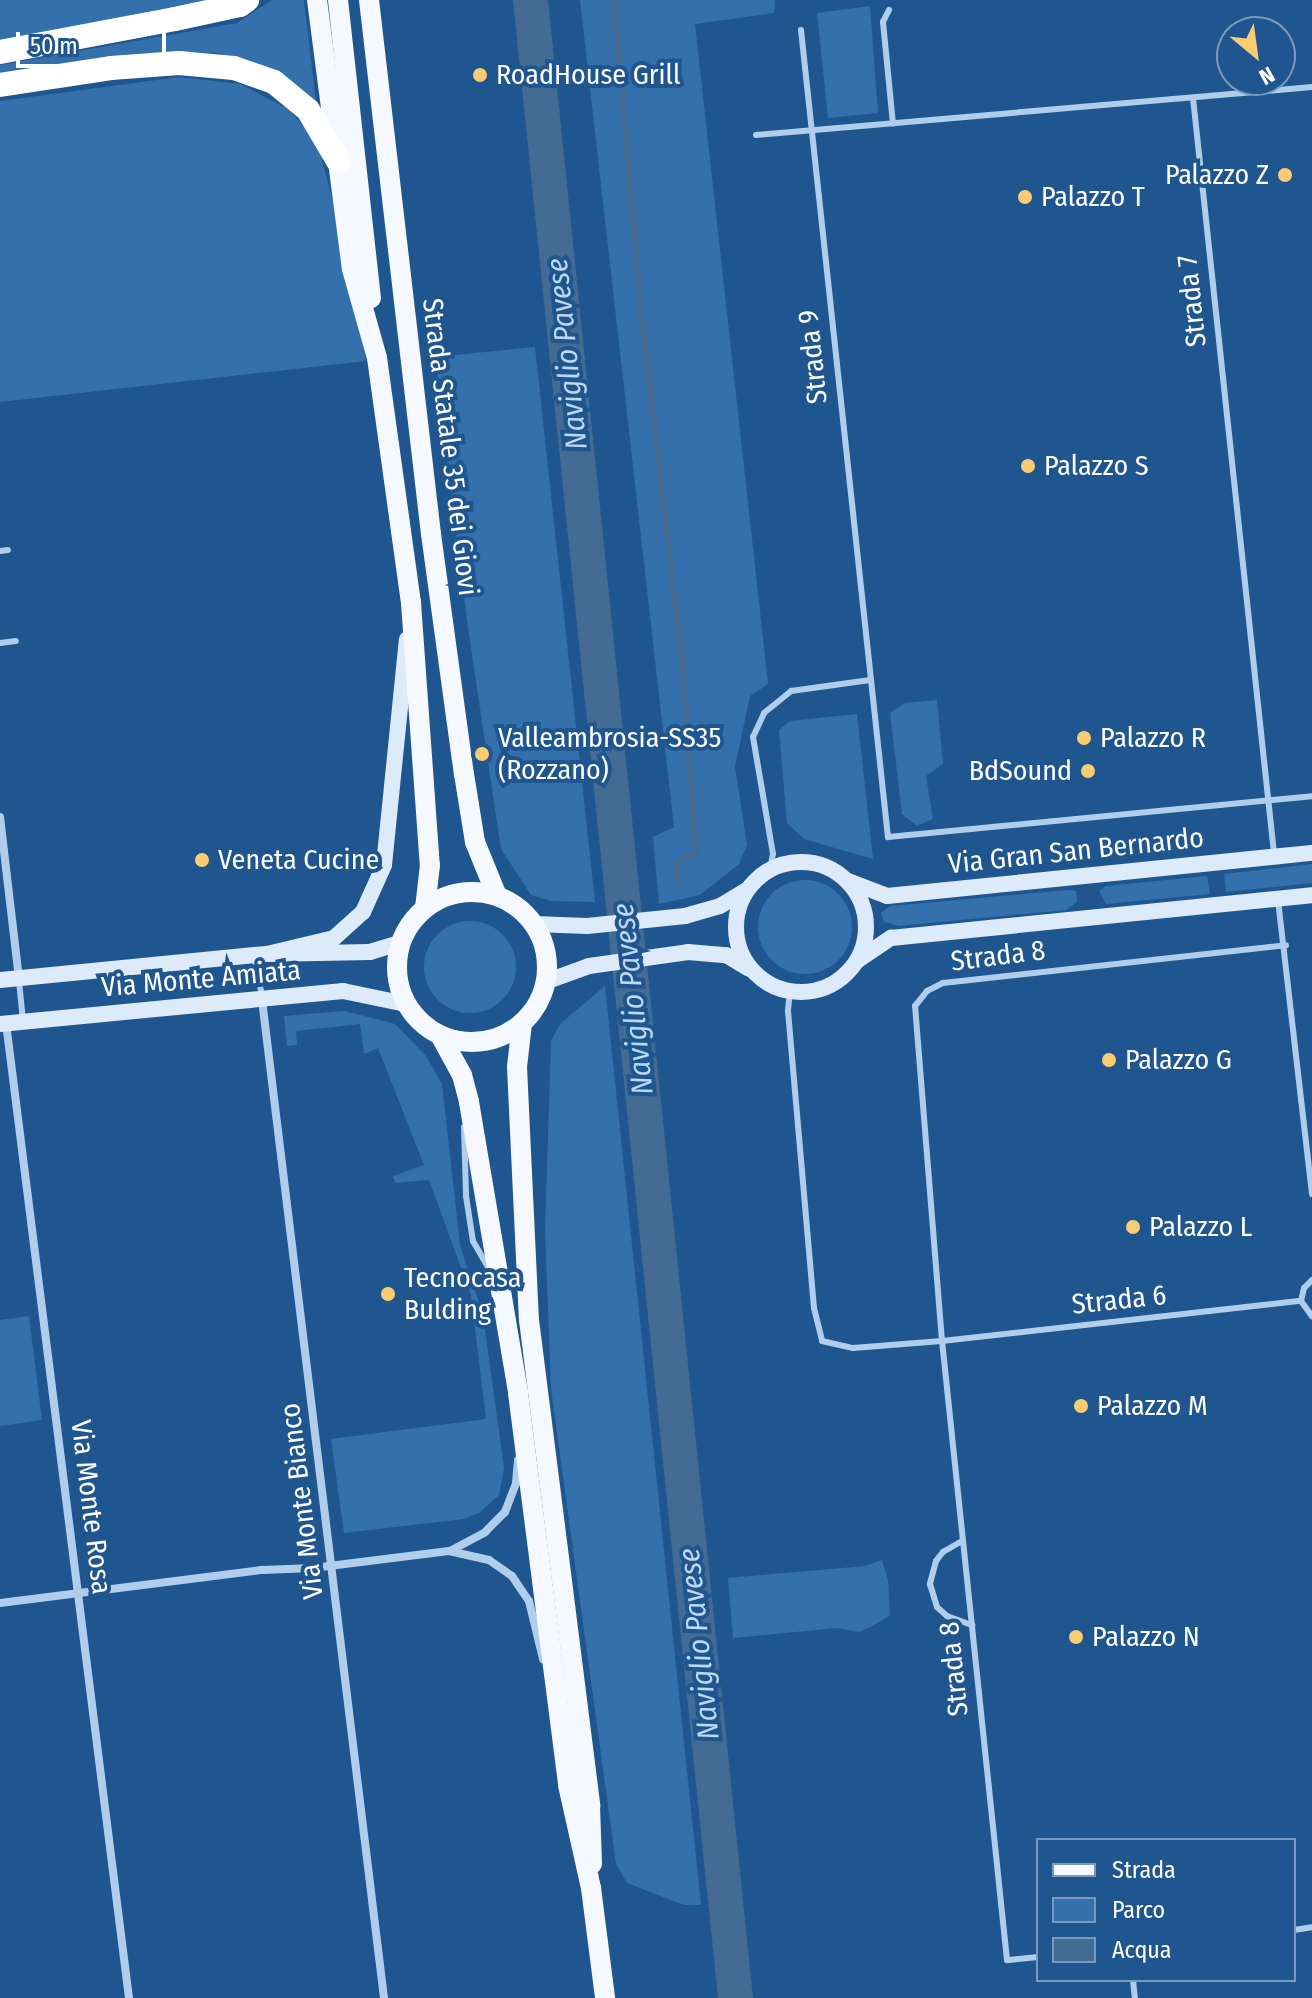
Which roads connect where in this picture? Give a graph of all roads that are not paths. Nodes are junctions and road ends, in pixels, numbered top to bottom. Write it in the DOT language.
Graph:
graph roads {
  1 [pos="247,0"];
  2 [pos="317,0"];
  3 [pos="338,0"];
  4 [pos="369,0"];
  5 [pos="889,10"];
  6 [pos="801,30"];
  7 [pos="0,52"];
  8 [pos="0,85"];
  9 [pos="1312,87"];
  10 [pos="1193,98"];
  11 [pos="893,124"];
  12 [pos="812,131"];
  13 [pos="756,135"];
  14 [pos="338,161"];
  15 [pos="377,358"];
  16 [pos="411,603"];
  17 [pos="16,641"];
  18 [pos="0,643"];
  19 [pos="870,680"];
  20 [pos="1312,796"];
  21 [pos="1267,801"];
  22 [pos="0,817"];
  23 [pos="1312,853"];
  24 [pos="1274,857"];
  25 [pos="770,869"];
  26 [pos="848,881"];
  27 [pos="747,891"];
  28 [pos="1312,895"];
  29 [pos="497,896"];
  30 [pos="1278,899"];
  31 [pos="425,908"];
  32 [pos="534,924"];
  33 [pos="400,943"];
  34 [pos="1286,945"];
  35 [pos="260,954"];
  36 [pos="858,960"];
  37 [pos="755,974"];
  38 [pos="19,979"];
  39 [pos="0,980"];
  40 [pos="545,982"];
  41 [pos="790,991"];
  42 [pos="262,1000"];
  43 [pos="406,1004"];
  44 [pos="23,1021"];
  45 [pos="3,1023"];
  46 [pos="522,1023"];
  47 [pos="440,1035"];
  48 [pos="1312,1194"];
  49 [pos="1312,1270"];
  50 [pos="1310,1281"];
  51 [pos="1301,1301"];
  52 [pos="1312,1316"];
  53 [pos="942,1341"];
  54 [pos="510,1349"];
  55 [pos="962,1541"];
  56 [pos="449,1551"];
  57 [pos="332,1565"];
  58 [pos="81,1594"];
  59 [pos="0,1603"];
  60 [pos="972,1625"];
  61 [pos="559,1721"];
  62 [pos="591,1888"];
  63 [pos="1036,1957"];
  64 [pos="129,1998"];
  65 [pos="384,1998"];
  66 [pos="605,1998"];
  1 -- 7 [label="highway"];
  2 -- 14 [label="main road"];
  3 -- 15 [label="main road"];
  4 -- 29 [label="main road, Strada Statale 35 dei Giovi"];
  5 -- 11 [label="lane"];
  6 -- 12 [label="lane, Strada 9"];
  8 -- 14 [label="highway"];
  9 -- 10 [label="lane"];
  10 -- 11 [label="lane"];
  10 -- 21 [label="lane, Strada 7"];
  11 -- 12 [label="lane"];
  12 -- 13 [label="lane"];
  12 -- 19 [label="lane, Strada 9"];
  14 -- 15 [label="main road"];
  15 -- 16 [label="main road"];
  16 -- 31 [label="main road"];
  16 -- 35 [label="main road"];
  17 -- 18 [label="lane"];
  19 -- 21 [label="lane, Strada 9"];
  19 -- 25 [label="lane"];
  20 -- 21 [label="lane"];
  21 -- 24 [label="lane, Strada 7"];
  22 -- 38 [label="street"];
  23 -- 24 [label="main road, Via Gran San Bernardo"];
  24 -- 26 [label="main road, Via Gran San Bernardo"];
  25 -- 26 [label="main road"];
  25 -- 27 [label="main road"];
  26 -- 36 [label="main road"];
  27 -- 32 [label="main road"];
  27 -- 37 [label="main road"];
  28 -- 30 [label="main road"];
  29 -- 31 [label="main road"];
  29 -- 32 [label="main road"];
  30 -- 34 [label="lane"];
  30 -- 36 [label="main road"];
  31 -- 33 [label="main road"];
  32 -- 40 [label="main road"];
  33 -- 35 [label="main road, Via Monte Amiata"];
  33 -- 43 [label="main road"];
  34 -- 48 [label="lane"];
  34 -- 53 [label="lane, Strada 8"];
  35 -- 38 [label="main road, Via Monte Amiata"];
  35 -- 42 [label="lane"];
  36 -- 41 [label="main road"];
  37 -- 40 [label="main road"];
  37 -- 41 [label="main road"];
  38 -- 39 [label="main road, Via Monte Amiata"];
  38 -- 44 [label="lane"];
  40 -- 46 [label="main road"];
  41 -- 53 [label="lane"];
  42 -- 43 [label="main road, Via Monte Amiata"];
  42 -- 44 [label="main road, Via Monte Amiata"];
  42 -- 57 [label="street, Via Monte Bianco"];
  43 -- 47 [label="main road"];
  44 -- 45 [label="main road, Via Monte Amiata"];
  45 -- 58 [label="street, Via Monte Rosa"];
  46 -- 47 [label="main road"];
  46 -- 62 [label="main road"];
  47 -- 54 [label="main road"];
  49 -- 50 [label="lane"];
  50 -- 51 [label="lane"];
  51 -- 52 [label="lane"];
  51 -- 53 [label="lane, Strada 6"];
  53 -- 55 [label="lane, Strada 8"];
  54 -- 56 [label="street"];
  54 -- 61 [label="main road"];
  55 -- 60 [label="lane, Strada 8"];
  55 -- 60 [label="lane"];
  56 -- 57 [label="street"];
  56 -- 61 [label="street"];
  57 -- 58 [label="street"];
  57 -- 65 [label="street, Via Monte Bianco"];
  58 -- 59 [label="street"];
  58 -- 64 [label="street, Via Monte Rosa"];
  60 -- 63 [label="lane, Strada 8"];
  61 -- 62 [label="main road"];
  62 -- 66 [label="main road"];
}
